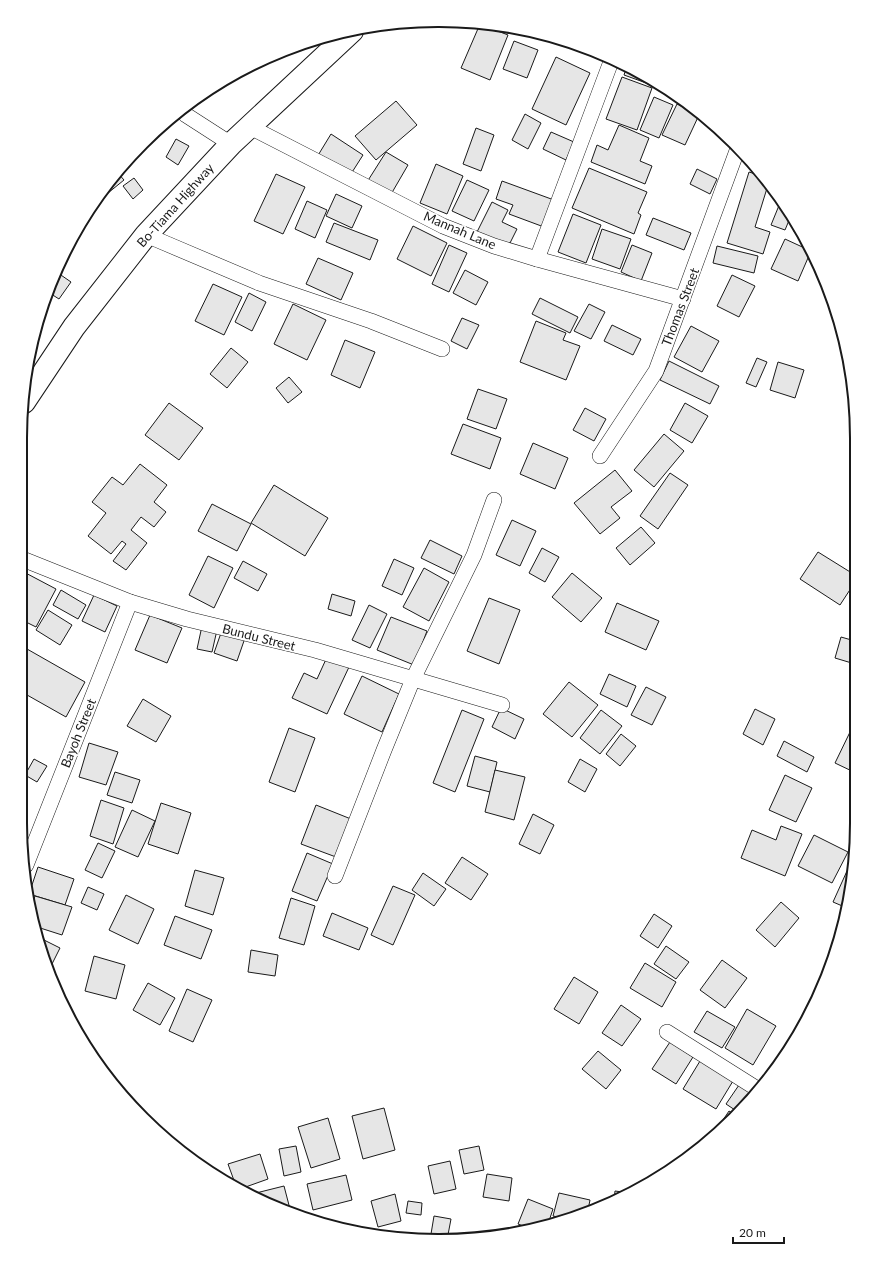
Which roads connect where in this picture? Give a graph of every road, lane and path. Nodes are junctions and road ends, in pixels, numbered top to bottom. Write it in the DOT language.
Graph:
graph roads {
  1 [pos="344,38"];
  2 [pos="610,64"];
  3 [pos="185,114"];
  4 [pos="250,126"];
  5 [pos="231,144"];
  6 [pos="736,155"];
  7 [pos="146,235"];
  8 [pos="537,259"];
  9 [pos="683,299"];
  10 [pos="442,349"];
  11 [pos="30,393"];
  12 [pos="600,456"];
  13 [pos="494,500"];
  14 [pos="27,561"];
  15 [pos="130,602"];
  16 [pos="412,679"];
  17 [pos="502,705"];
  18 [pos="29,858"];
  19 [pos="335,876"];
  20 [pos="667,1032"];
  21 [pos="754,1087"];
  1 -- 4 [label="highway, Bo-Tiama Highway"];
  2 -- 8 [label="street"];
  3 -- 5 [label="street"];
  4 -- 5 [label="highway, Bo-Tiama Highway"];
  4 -- 8 [label="street, Mannah Lane"];
  5 -- 7 [label="highway, Bo-Tiama Highway"];
  6 -- 9 [label="street, Thomas Street"];
  7 -- 10 [label="street"];
  7 -- 11 [label="highway, Bo-Tiama Highway"];
  8 -- 9 [label="street, Mannah Lane"];
  9 -- 12 [label="street, Thomas Street"];
  13 -- 16 [label="street"];
  14 -- 15 [label="street, Bundu Street"];
  15 -- 16 [label="street, Bundu Street"];
  15 -- 18 [label="street, Bayoh Street"];
  16 -- 17 [label="street, Bundu Street"];
  16 -- 19 [label="street"];
  20 -- 21 [label="street"];
}
